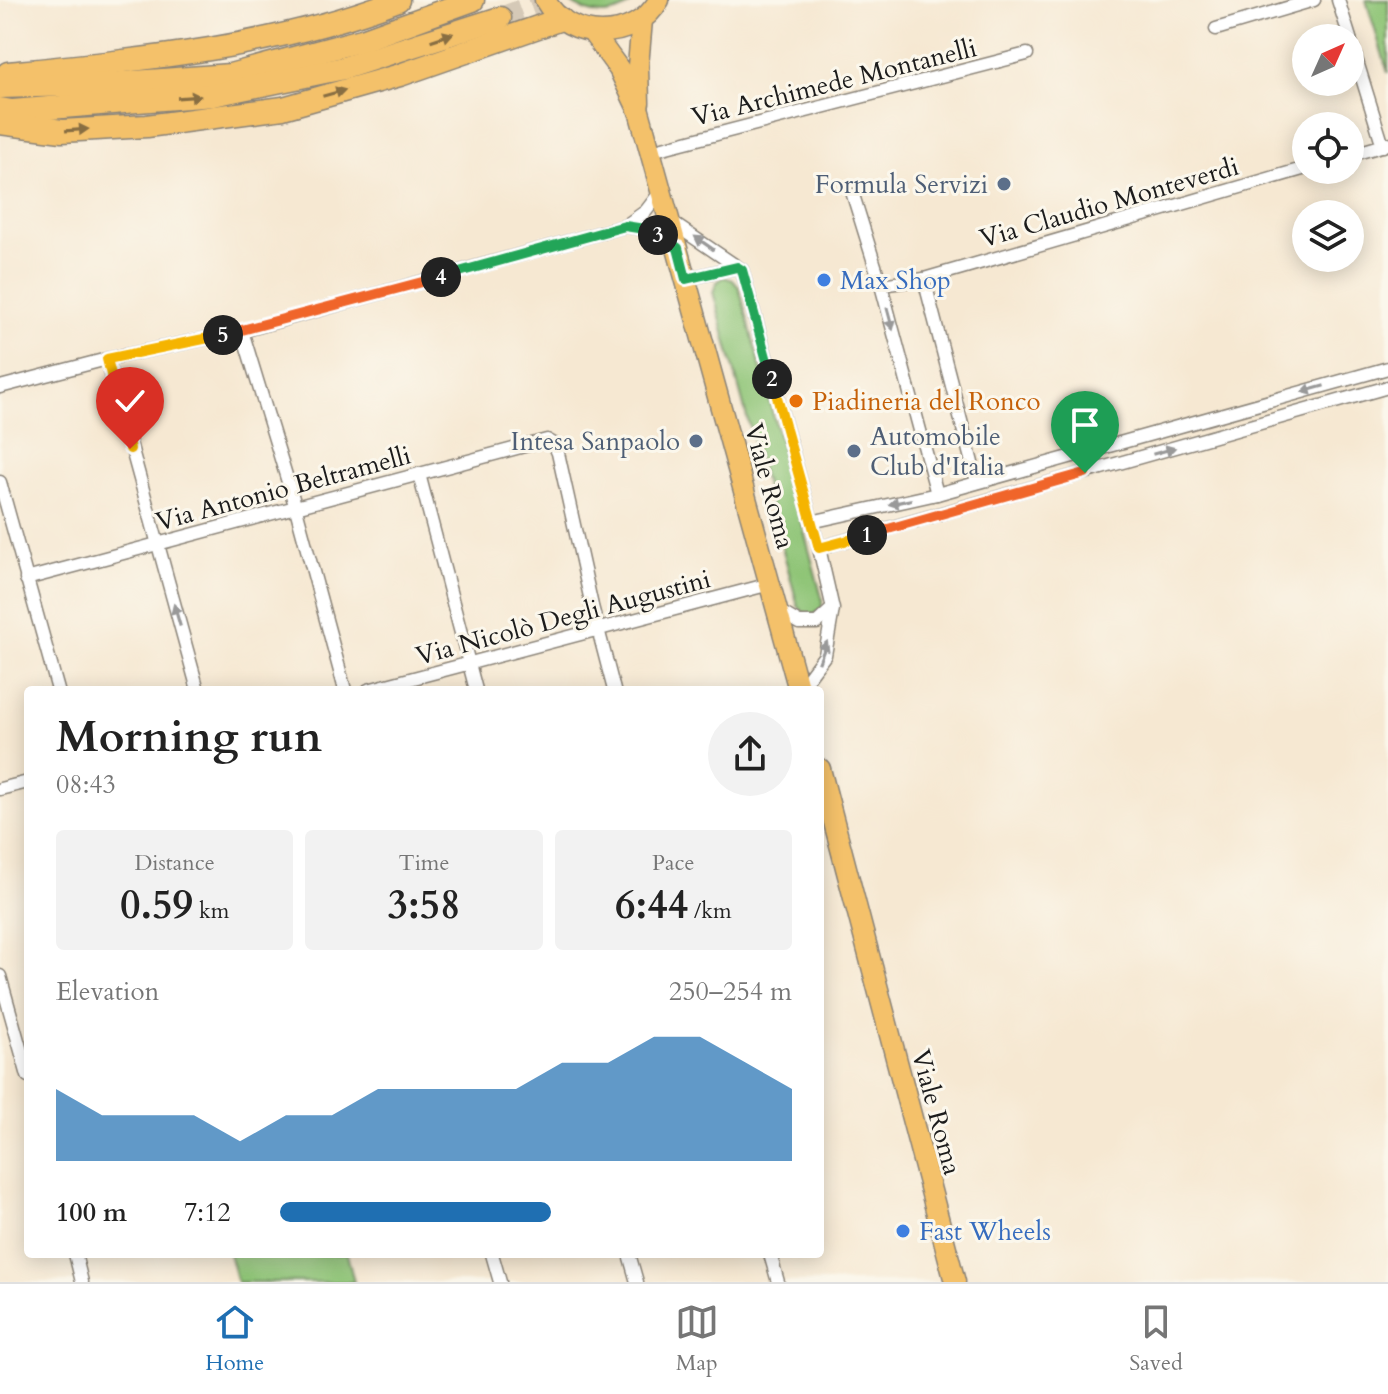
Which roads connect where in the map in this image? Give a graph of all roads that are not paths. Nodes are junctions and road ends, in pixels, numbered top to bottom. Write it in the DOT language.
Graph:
graph roads {
  1 [pos="398,0"];
  2 [pos="473,0"];
  3 [pos="545,0"];
  4 [pos="659,0"];
  5 [pos="1314,0"];
  6 [pos="1338,0"];
  7 [pos="500,18"];
  8 [pos="561,19"];
  9 [pos="642,20"];
  10 [pos="1345,24"];
  11 [pos="1216,29"];
  12 [pos="592,32"];
  13 [pos="1027,54"];
  14 [pos="0,74"];
  15 [pos="1364,80"];
  16 [pos="0,87"];
  17 [pos="0,109"];
  18 [pos="639,111"];
  19 [pos="0,123"];
  20 [pos="1386,145"];
  21 [pos="651,151"];
  22 [pos="1364,151"];
  23 [pos="1292,172"];
  24 [pos="662,190"];
  25 [pos="853,195"];
  26 [pos="671,222"];
  27 [pos="625,226"];
  28 [pos="678,248"];
  29 [pos="737,267"];
  30 [pos="686,279"];
  31 [pos="924,279"];
  32 [pos="881,285"];
  33 [pos="242,331"];
  34 [pos="107,359"];
  35 [pos="1388,368"];
  36 [pos="0,387"];
  37 [pos="1388,387"];
  38 [pos="419,474"];
  39 [pos="0,482"];
  40 [pos="977,482"];
  41 [pos="937,494"];
  42 [pos="295,505"];
  43 [pos="811,522"];
  44 [pos="157,545"];
  45 [pos="819,548"];
  46 [pos="26,579"];
  47 [pos="770,584"];
  48 [pos="833,609"];
  49 [pos="777,610"];
  50 [pos="598,630"];
  51 [pos="469,664"];
  52 [pos="57,686"];
  53 [pos="197,686"];
  54 [pos="344,686"];
  55 [pos="384,686"];
  56 [pos="475,686"];
  57 [pos="613,686"];
  58 [pos="798,686"];
  59 [pos="802,686"];
  60 [pos="24,783"];
  61 [pos="824,784"];
  62 [pos="0,789"];
  63 [pos="0,976"];
  64 [pos="24,1062"];
  65 [pos="76,1258"];
  66 [pos="493,1258"];
  67 [pos="630,1258"];
  68 [pos="771,1258"];
  69 [pos="82,1282"];
  70 [pos="500,1282"];
  71 [pos="637,1282"];
  72 [pos="778,1282"];
  73 [pos="955,1282"];
  1 -- 14 [label="highway"];
  2 -- 16 [label="highway"];
  3 -- 8 [label="main road"];
  4 -- 9 [label="main road"];
  5 -- 11 [label="street"];
  6 -- 10 [label="street"];
  17 -- 7 [label="highway, one-way"];
  8 -- 12 [label="main road"];
  19 -- 8 [label="highway, one-way"];
  9 -- 12 [label="main road"];
  9 -- 18 [label="main road, Viale Roma"];
  12 -- 18 [label="main road, Viale Roma"];
  13 -- 21 [label="street, Via Archimede Montanelli"];
  15 -- 20 [label="street"];
  18 -- 21 [label="main road, Viale Roma"];
  20 -- 22 [label="street"];
  21 -- 24 [label="main road, Viale Roma"];
  23 -- 31 [label="street, Via Claudio Monteverdi"];
  24 -- 26 [label="main road, Viale Roma"];
  24 -- 27 [label="street"];
  25 -- 32 [label="street"];
  26 -- 28 [label="main road, Viale Roma"];
  29 -- 26 [label="street, one-way"];
  27 -- 28 [label="street"];
  27 -- 33 [label="street"];
  28 -- 30 [label="main road, Viale Roma"];
  29 -- 30 [label="street"];
  29 -- 43 [label="street"];
  30 -- 47 [label="main road, Viale Roma"];
  31 -- 32 [label="street, Via Claudio Monteverdi"];
  31 -- 40 [label="street"];
  32 -- 41 [label="street, one-way"];
  33 -- 34 [label="street"];
  33 -- 42 [label="street"];
  34 -- 36 [label="street"];
  34 -- 44 [label="street"];
  35 -- 40 [label="street, one-way"];
  45 -- 37 [label="street, one-way"];
  38 -- 42 [label="street, Via Antonio Beltramelli"];
  38 -- 50 [label="street, Via Antonio Beltramelli"];
  38 -- 51 [label="street"];
  39 -- 46 [label="street"];
  40 -- 41 [label="street"];
  41 -- 43 [label="street, one-way"];
  42 -- 44 [label="street, Via Antonio Beltramelli"];
  42 -- 54 [label="street"];
  43 -- 45 [label="street"];
  44 -- 46 [label="street, Via Antonio Beltramelli"];
  53 -- 44 [label="street, one-way"];
  45 -- 48 [label="street"];
  46 -- 52 [label="street"];
  47 -- 49 [label="main road, Viale Roma"];
  47 -- 50 [label="street, Via Nicolò Degli Augustini"];
  48 -- 49 [label="street"];
  59 -- 48 [label="street, one-way"];
  49 -- 58 [label="main road, Viale Roma"];
  50 -- 51 [label="street, Via Nicolò Degli Augustini"];
  50 -- 57 [label="street"];
  51 -- 55 [label="street, Via Nicolò Degli Augustini"];
  51 -- 56 [label="street"];
  60 -- 62 [label="street"];
  61 -- 73 [label="main road, Viale Roma"];
  63 -- 64 [label="street"];
  65 -- 69 [label="street"];
  66 -- 70 [label="street"];
  67 -- 71 [label="street"];
  68 -- 72 [label="street"];
}
